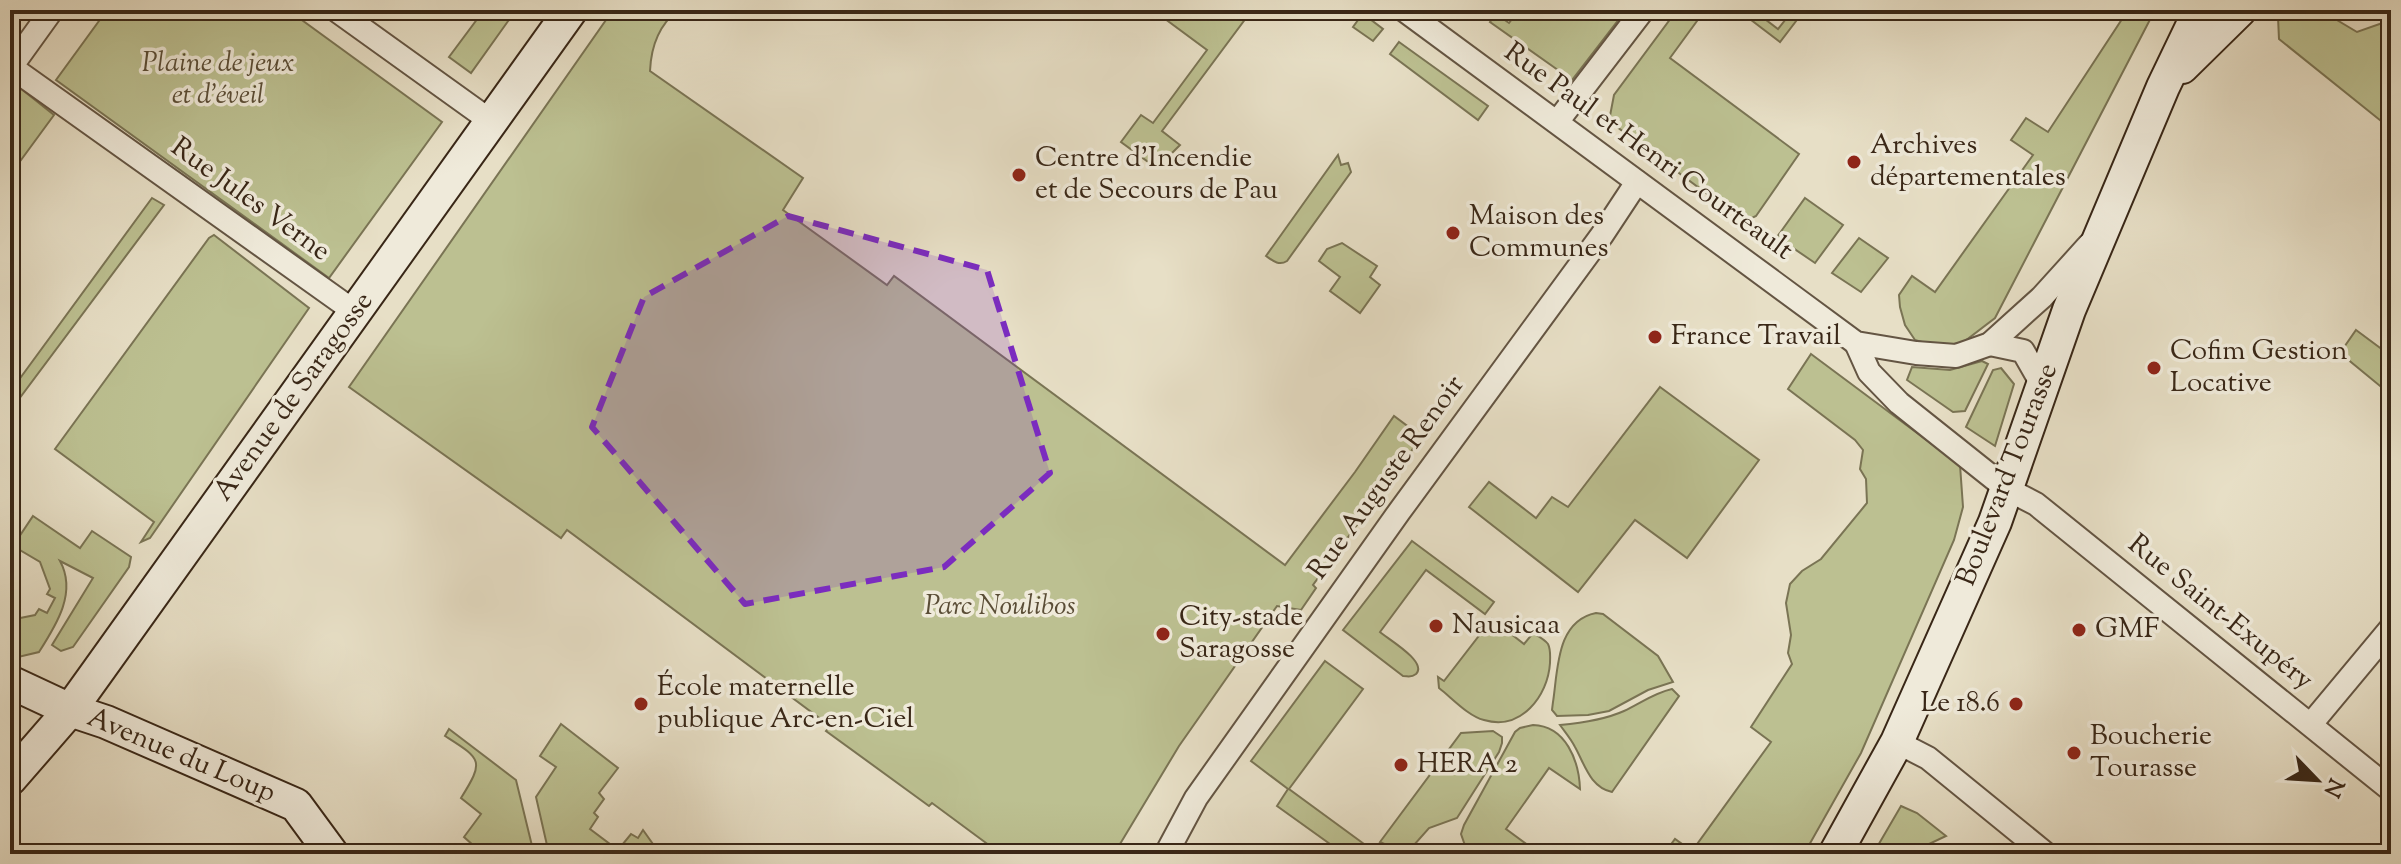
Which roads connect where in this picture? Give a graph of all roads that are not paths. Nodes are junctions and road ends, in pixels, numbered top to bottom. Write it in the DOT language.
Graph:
graph roads {
  1 [pos="52,10"];
  2 [pos="336,10"];
  3 [pos="571,10"];
  4 [pos="1404,10"];
  5 [pos="1643,10"];
  6 [pos="2200,10"];
  7 [pos="2240,10"];
  8 [pos="2163,87"];
  9 [pos="492,122"];
  10 [pos="1557,122"];
  11 [pos="1637,182"];
  12 [pos="2102,230"];
  13 [pos="355,312"];
  14 [pos="1856,343"];
  15 [pos="1990,344"];
  16 [pos="2043,386"];
  17 [pos="2007,489"];
  18 [pos="2391,628"];
  19 [pos="10,682"];
  20 [pos="70,710"];
  21 [pos="2311,724"];
  22 [pos="1897,742"];
  23 [pos="10,779"];
  24 [pos="2391,790"];
  25 [pos="332,854"];
  26 [pos="1166,854"];
  27 [pos="1835,854"];
  28 [pos="2046,854"];
  1 -- 13 [label="street, Rue Jules Verne"];
  2 -- 9 [label="street"];
  3 -- 9 [label="street, Avenue de Saragosse"];
  4 -- 10 [label="street, Rue Paul et Henri Courteault"];
  5 -- 10 [label="street"];
  6 -- 8 [label="street, Boulevard Tourasse"];
  7 -- 8 [label="street, Boulevard Tourasse"];
  8 -- 12 [label="street, Boulevard Tourasse"];
  9 -- 13 [label="street, Avenue de Saragosse"];
  10 -- 11 [label="street, Rue Paul et Henri Courteault"];
  11 -- 14 [label="street, Rue Paul et Henri Courteault"];
  11 -- 26 [label="street, Rue Auguste Renoir"];
  12 -- 15 [label="street, Rue Paul et Henri Courteault"];
  12 -- 16 [label="street, Boulevard Tourasse"];
  13 -- 20 [label="street, Avenue de Saragosse"];
  14 -- 15 [label="street, Rue Paul et Henri Courteault"];
  14 -- 17 [label="street, Rue Paul et Henri Courteault"];
  15 -- 16 [label="street"];
  16 -- 17 [label="street, Boulevard Tourasse"];
  17 -- 21 [label="street, Rue Saint-Exupéry"];
  17 -- 22 [label="street, Boulevard Tourasse"];
  18 -- 21 [label="street"];
  19 -- 20 [label="street, Avenue du Loup"];
  20 -- 23 [label="street, Avenue de Saragosse"];
  20 -- 25 [label="street, Avenue du Loup"];
  21 -- 24 [label="street, Rue Saint-Exupéry"];
  22 -- 27 [label="street, Boulevard Tourasse"];
  22 -- 28 [label="street"];
}
